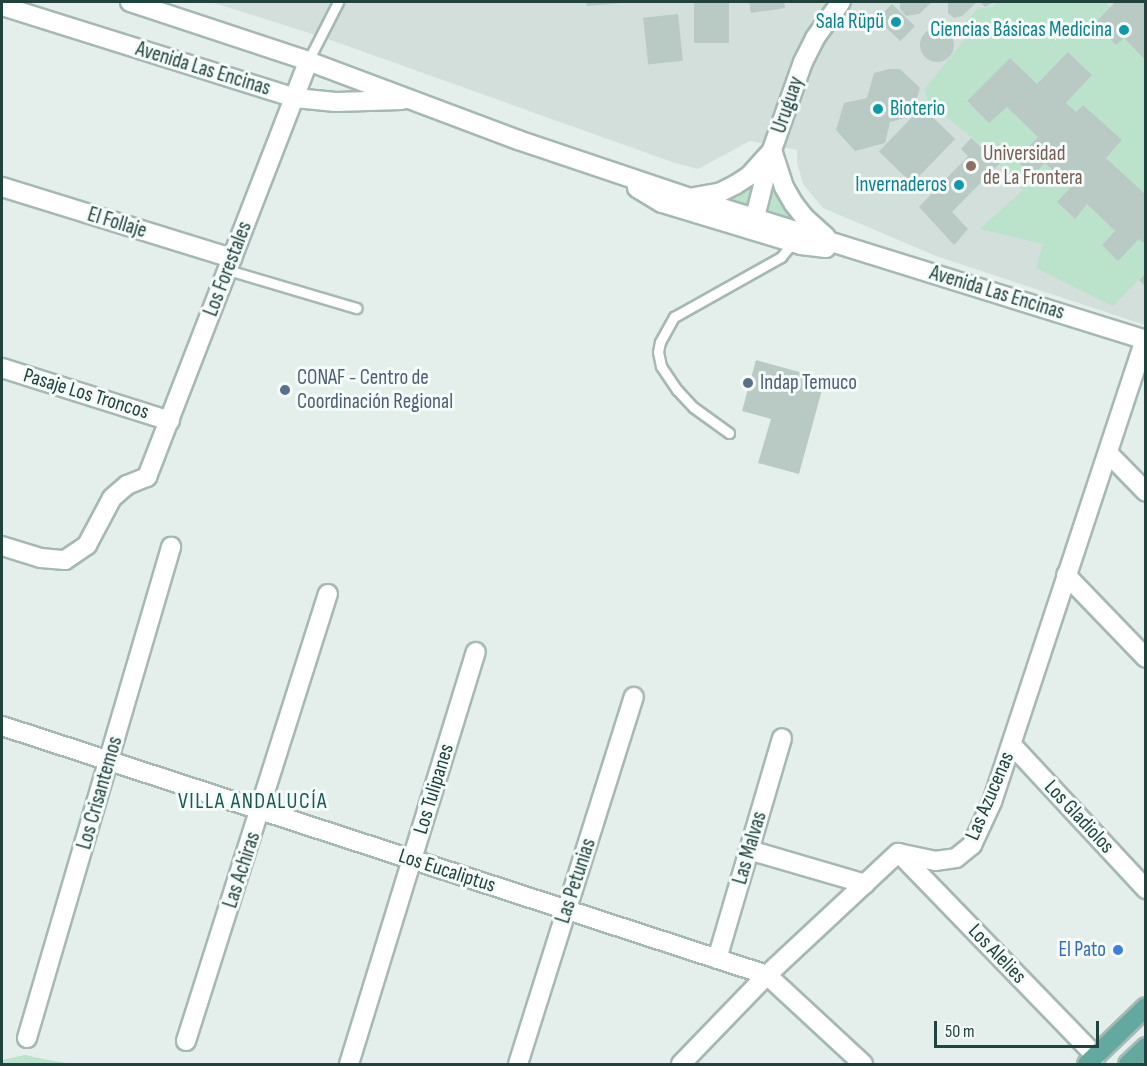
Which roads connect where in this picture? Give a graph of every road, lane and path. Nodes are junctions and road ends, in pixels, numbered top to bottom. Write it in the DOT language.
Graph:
graph roads {
  1 [pos="130,2"];
  2 [pos="338,2"];
  3 [pos="841,2"];
  4 [pos="2,6"];
  5 [pos="308,61"];
  6 [pos="295,98"];
  7 [pos="410,100"];
  8 [pos="772,150"];
  9 [pos="618,173"];
  10 [pos="2,187"];
  11 [pos="690,198"];
  12 [pos="755,217"];
  13 [pos="735,225"];
  14 [pos="768,235"];
  15 [pos="793,242"];
  16 [pos="841,244"];
  17 [pos="230,264"];
  18 [pos="356,308"];
  19 [pos="1145,340"];
  20 [pos="2,368"];
  21 [pos="170,421"];
  22 [pos="729,433"];
  23 [pos="1108,453"];
  24 [pos="1146,492"];
  25 [pos="2,546"];
  26 [pos="171,547"];
  27 [pos="1066,575"];
  28 [pos="328,594"];
  29 [pos="476,652"];
  30 [pos="1146,658"];
  31 [pos="634,697"];
  32 [pos="2,726"];
  33 [pos="782,738"];
  34 [pos="1012,745"];
  35 [pos="110,761"];
  36 [pos="260,811"];
  37 [pos="749,850"];
  38 [pos="898,853"];
  39 [pos="412,860"];
  40 [pos="865,884"];
  41 [pos="1146,889"];
  42 [pos="567,910"];
  43 [pos="717,959"];
  44 [pos="767,975"];
  45 [pos="1146,1007"];
  46 [pos="27,1038"];
  47 [pos="186,1041"];
  48 [pos="1145,1048"];
  49 [pos="1092,1060"];
  50 [pos="349,1065"];
  51 [pos="518,1065"];
  52 [pos="681,1065"];
  53 [pos="863,1065"];
  54 [pos="1128,1065"];
  1 -- 5 [label="street, Avenida Las Encinas"];
  2 -- 5 [label="lane"];
  3 -- 8 [label="street, Uruguay"];
  4 -- 6 [label="street, Avenida Las Encinas"];
  5 -- 6 [label="street, Los Forestales"];
  5 -- 7 [label="street, Avenida Las Encinas"];
  6 -- 7 [label="street, Avenida Las Encinas"];
  6 -- 17 [label="street, Los Forestales"];
  7 -- 9 [label="street, Avenida Las Encinas"];
  8 -- 11 [label="street"];
  8 -- 12 [label="street, Uruguay"];
  8 -- 16 [label="street"];
  9 -- 11 [label="street, Avenida Las Encinas"];
  9 -- 13 [label="street, Avenida Las Encinas"];
  10 -- 17 [label="street, El Follaje"];
  11 -- 12 [label="street, Avenida Las Encinas"];
  12 -- 13 [label="street"];
  12 -- 14 [label="street"];
  12 -- 16 [label="street, Avenida Las Encinas"];
  13 -- 14 [label="street, Avenida Las Encinas"];
  14 -- 15 [label="street, Avenida Las Encinas"];
  15 -- 16 [label="street, Avenida Las Encinas"];
  15 -- 22 [label="lane"];
  16 -- 19 [label="street, Avenida Las Encinas"];
  17 -- 18 [label="lane"];
  17 -- 21 [label="street, Los Forestales"];
  19 -- 23 [label="street, Las Azucenas"];
  20 -- 21 [label="street, Pasaje Los Troncos"];
  21 -- 25 [label="street, Los Forestales"];
  23 -- 24 [label="street"];
  23 -- 27 [label="street, Las Azucenas"];
  26 -- 35 [label="street, Los Crisantemos"];
  27 -- 30 [label="street"];
  27 -- 34 [label="street, Las Azucenas"];
  28 -- 36 [label="street, Las Achiras"];
  29 -- 39 [label="street, Los Tulipanes"];
  31 -- 42 [label="street, Las Petunias"];
  32 -- 35 [label="street, Los Eucaliptus"];
  33 -- 37 [label="street, Las Malvas"];
  34 -- 38 [label="street, Las Azucenas"];
  34 -- 41 [label="street, Los Gladiolos"];
  35 -- 36 [label="street, Los Eucaliptus"];
  35 -- 46 [label="street, Los Crisantemos"];
  36 -- 39 [label="street, Los Eucaliptus"];
  36 -- 47 [label="street, Las Achiras"];
  37 -- 40 [label="street"];
  37 -- 43 [label="street, Las Malvas"];
  38 -- 40 [label="street"];
  38 -- 49 [label="street, Los Alelies"];
  39 -- 42 [label="street, Los Eucaliptus"];
  39 -- 50 [label="street, Los Tulipanes"];
  40 -- 44 [label="street"];
  42 -- 43 [label="street, Los Eucaliptus"];
  42 -- 51 [label="street, Las Petunias"];
  43 -- 44 [label="street, Los Eucaliptus"];
  44 -- 52 [label="street"];
  44 -- 53 [label="street, Los Eucaliptus"];
  45 -- 49 [label="main road"];
  48 -- 54 [label="main road"];
}
